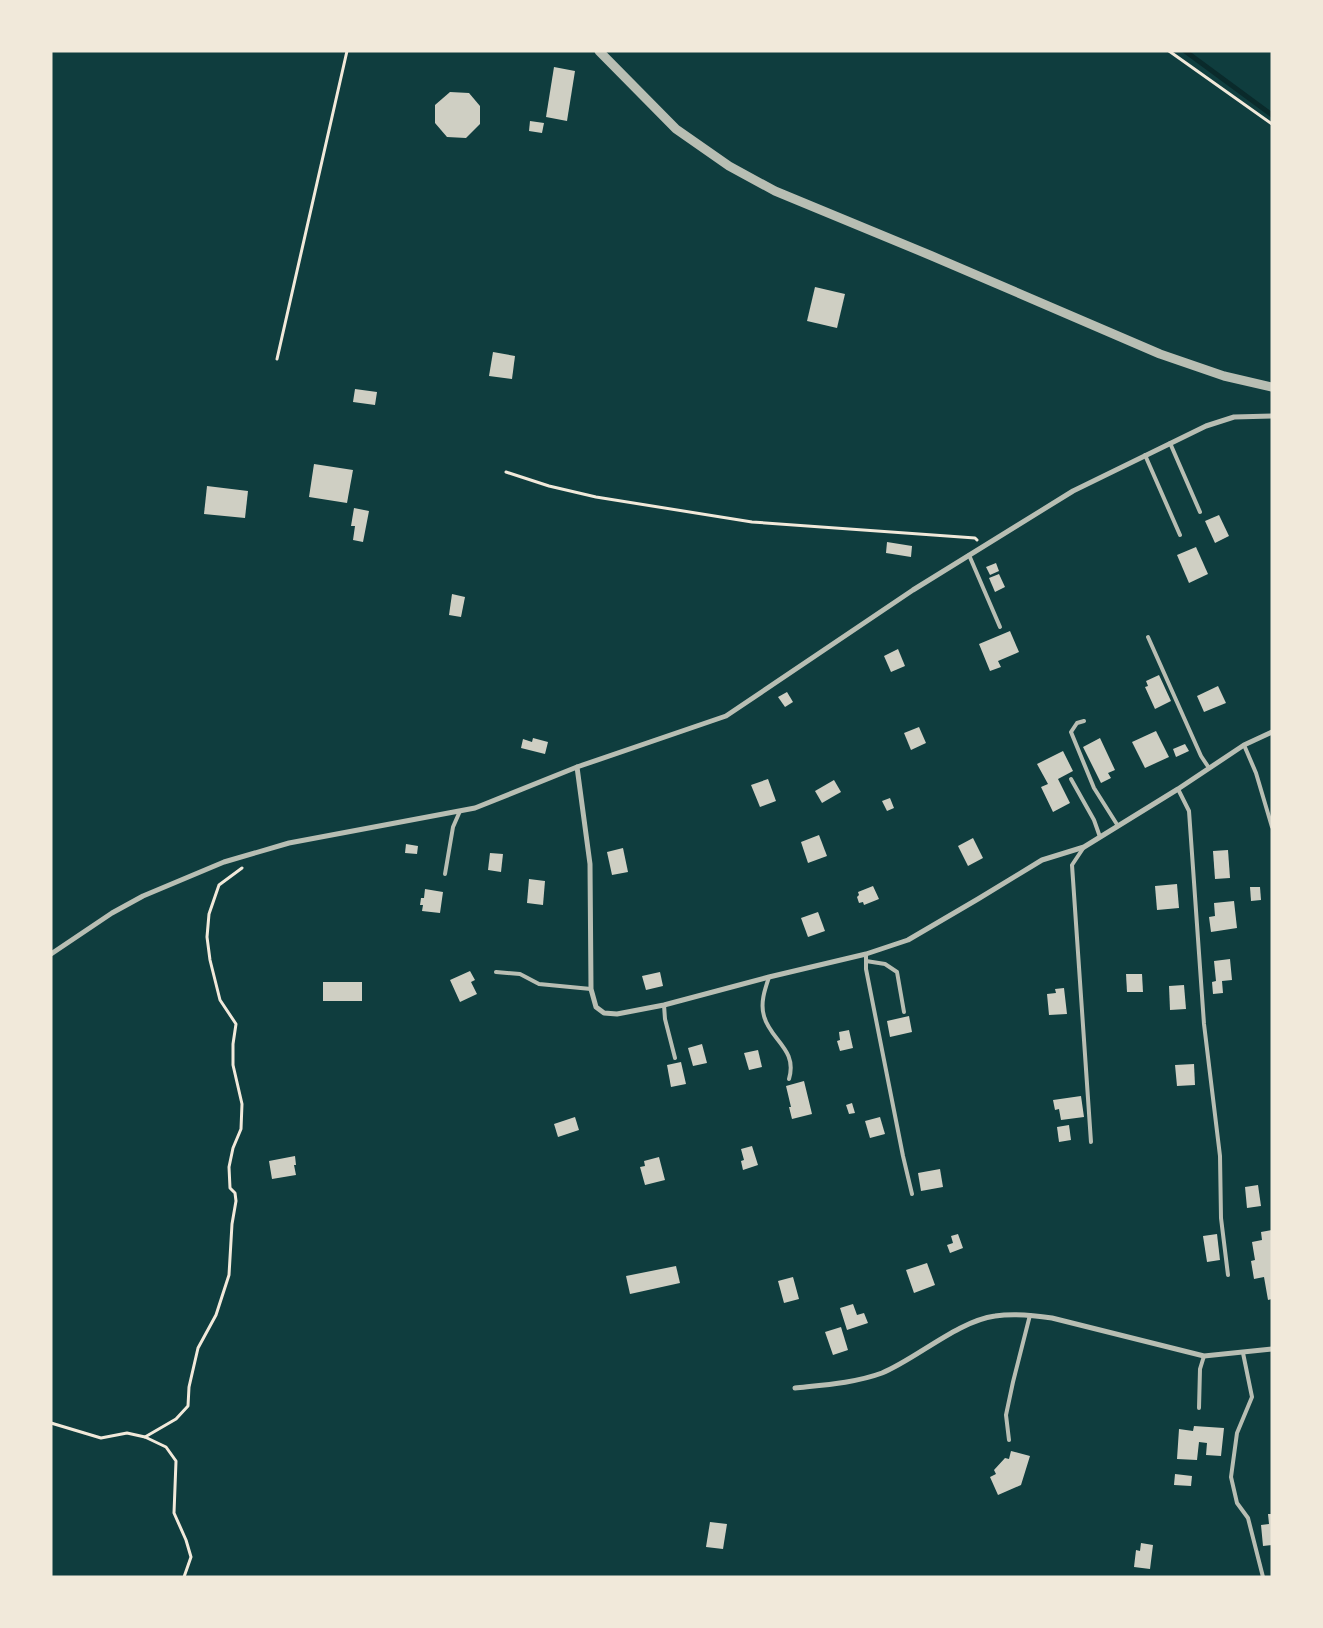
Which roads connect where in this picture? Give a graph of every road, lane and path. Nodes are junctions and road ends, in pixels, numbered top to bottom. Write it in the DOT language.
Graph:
graph roads {
  1 [pos="347,51"];
  2 [pos="599,51"];
  3 [pos="1169,51"];
  4 [pos="1272,124"];
  5 [pos="277,359"];
  6 [pos="1272,387"];
  7 [pos="1272,416"];
  8 [pos="1170,443"];
  9 [pos="1145,455"];
  10 [pos="506,472"];
  11 [pos="1200,512"];
  12 [pos="1180,535"];
  13 [pos="983,546"];
  14 [pos="969,555"];
  15 [pos="1000,627"];
  16 [pos="1148,636"];
  17 [pos="1084,721"];
  18 [pos="1272,732"];
  19 [pos="1244,744"];
  20 [pos="577,767"];
  21 [pos="1209,768"];
  22 [pos="1072,779"];
  23 [pos="1178,789"];
  24 [pos="460,811"];
  25 [pos="1118,826"];
  26 [pos="1272,827"];
  27 [pos="1100,837"];
  28 [pos="1084,847"];
  29 [pos="261,851"];
  30 [pos="446,874"];
  31 [pos="51,954"];
  32 [pos="866,954"];
  33 [pos="866,961"];
  34 [pos="496,972"];
  35 [pos="769,977"];
  36 [pos="591,989"];
  37 [pos="664,1005"];
  38 [pos="904,1012"];
  39 [pos="675,1058"];
  40 [pos="789,1079"];
  41 [pos="1091,1142"];
  42 [pos="912,1194"];
  43 [pos="1228,1275"];
  44 [pos="1030,1315"];
  45 [pos="1272,1349"];
  46 [pos="1243,1353"];
  47 [pos="1204,1356"];
  48 [pos="795,1388"];
  49 [pos="1199,1408"];
  50 [pos="51,1423"];
  51 [pos="145,1437"];
  52 [pos="1010,1440"];
  53 [pos="184,1577"];
  54 [pos="1263,1577"];
  1 -- 5 [label="path"];
  2 -- 6 [label="street"];
  3 -- 4 [label="path"];
  7 -- 8 [label="street"];
  8 -- 9 [label="street"];
  8 -- 11 [label="lane"];
  9 -- 12 [label="lane"];
  9 -- 13 [label="street"];
  10 -- 13 [label="path"];
  13 -- 14 [label="street"];
  14 -- 15 [label="lane"];
  14 -- 20 [label="street"];
  16 -- 21 [label="lane"];
  17 -- 25 [label="lane"];
  18 -- 19 [label="street"];
  19 -- 21 [label="street"];
  19 -- 26 [label="lane"];
  20 -- 24 [label="street"];
  20 -- 36 [label="street"];
  21 -- 23 [label="street"];
  22 -- 27 [label="lane"];
  23 -- 25 [label="street"];
  23 -- 43 [label="lane"];
  24 -- 29 [label="street"];
  24 -- 30 [label="lane"];
  25 -- 27 [label="street"];
  27 -- 28 [label="street"];
  28 -- 32 [label="street"];
  28 -- 41 [label="lane"];
  29 -- 31 [label="street"];
  29 -- 51 [label="path"];
  32 -- 33 [label="lane"];
  32 -- 35 [label="street"];
  33 -- 38 [label="lane"];
  33 -- 42 [label="lane"];
  34 -- 36 [label="lane"];
  35 -- 37 [label="street"];
  35 -- 40 [label="lane"];
  36 -- 37 [label="street"];
  37 -- 39 [label="lane"];
  44 -- 47 [label="street"];
  44 -- 48 [label="street"];
  44 -- 52 [label="lane"];
  45 -- 46 [label="street"];
  46 -- 47 [label="street"];
  46 -- 54 [label="lane"];
  47 -- 49 [label="lane"];
  50 -- 51 [label="path"];
  51 -- 53 [label="path"];
}
